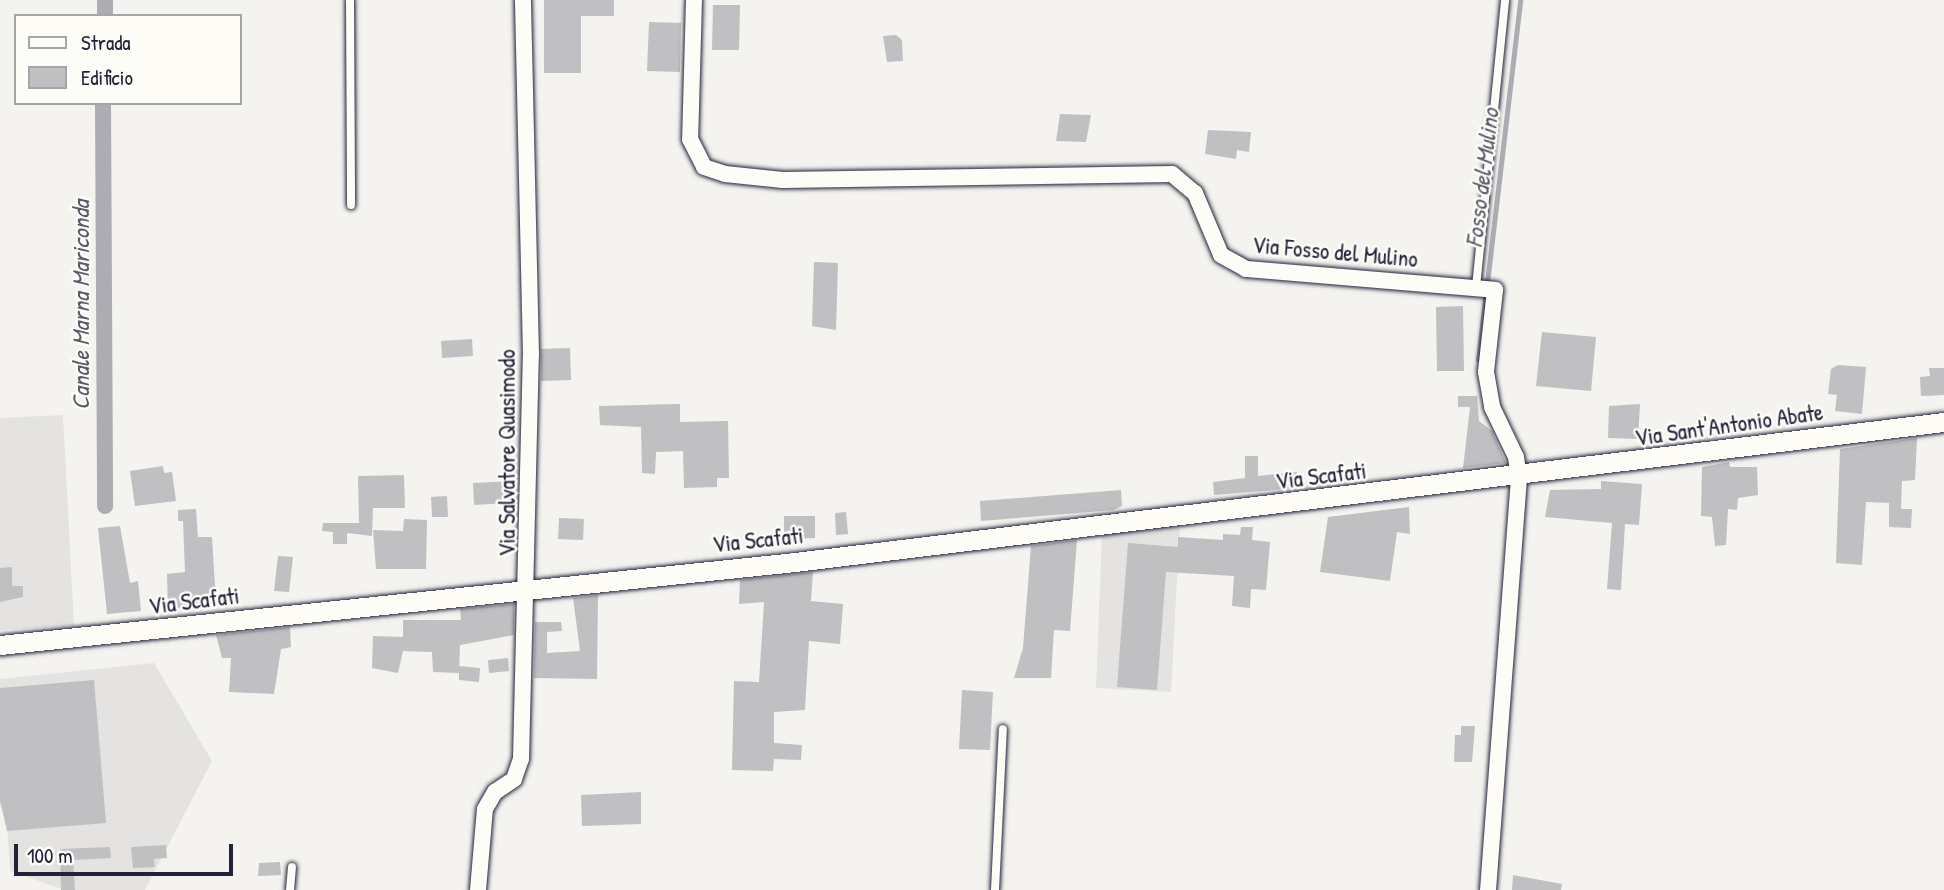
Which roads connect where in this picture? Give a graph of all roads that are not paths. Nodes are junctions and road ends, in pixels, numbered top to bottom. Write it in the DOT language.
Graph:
graph roads {
  1 [pos="350,0"];
  2 [pos="523,0"];
  3 [pos="694,0"];
  4 [pos="1505,0"];
  5 [pos="351,205"];
  6 [pos="1476,287"];
  7 [pos="1944,422"];
  8 [pos="1520,478"];
  9 [pos="529,587"];
  10 [pos="0,645"];
  11 [pos="1003,729"];
  12 [pos="292,867"];
  13 [pos="290,890"];
  14 [pos="478,890"];
  15 [pos="995,890"];
  16 [pos="1489,890"];
  1 -- 5 [label="lane"];
  2 -- 9 [label="street, Via Salvatore Quasimodo"];
  3 -- 6 [label="street, Via Fosso del Mulino"];
  4 -- 6 [label="lane"];
  6 -- 8 [label="street, Via Fosso del Mulino"];
  7 -- 8 [label="street, Via Sant'Antonio Abate"];
  8 -- 9 [label="street, Via Scafati"];
  8 -- 16 [label="street, Via Fosso del Mulino"];
  9 -- 10 [label="street, Via Scafati"];
  9 -- 14 [label="street, Via Salvatore Quasimodo"];
  11 -- 15 [label="lane"];
  12 -- 13 [label="lane"];
}
